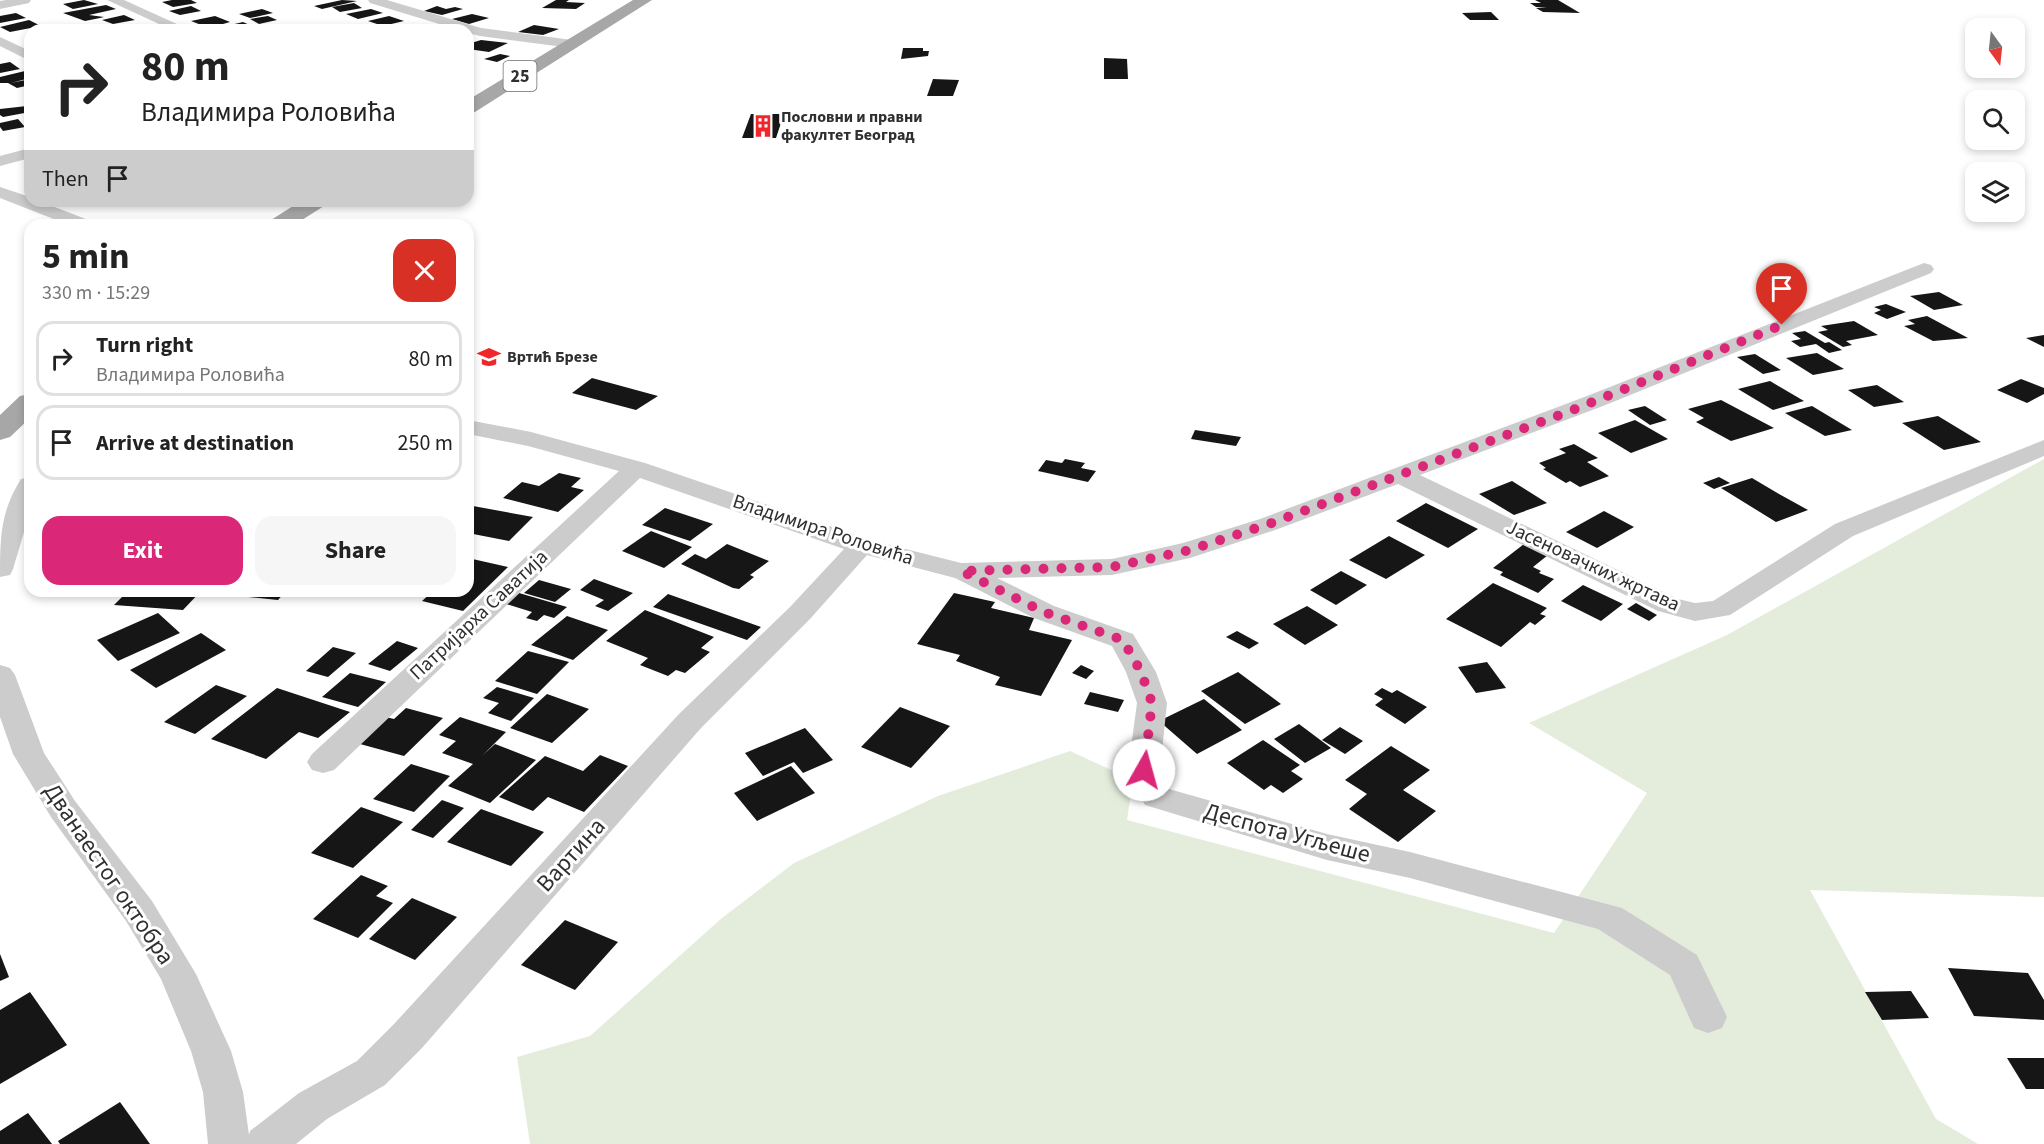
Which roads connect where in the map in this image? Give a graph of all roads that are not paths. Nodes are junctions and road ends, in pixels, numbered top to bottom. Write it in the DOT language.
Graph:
graph roads {
  1 [pos="25,0"];
  2 [pos="113,0"];
  3 [pos="374,0"];
  4 [pos="644,0"];
  5 [pos="0,5"];
  6 [pos="169,24"];
  7 [pos="445,24"];
  8 [pos="474,31"];
  9 [pos="490,35"];
  10 [pos="474,39"];
  11 [pos="0,41"];
  12 [pos="572,44"];
  13 [pos="24,54"];
  14 [pos="474,104"];
  15 [pos="24,155"];
  16 [pos="0,161"];
  17 [pos="0,192"];
  18 [pos="24,201"];
  19 [pos="39,207"];
  20 [pos="307,207"];
  21 [pos="70,219"];
  22 [pos="288,219"];
  23 [pos="1924,269"];
  24 [pos="24,408"];
  25 [pos="474,428"];
  26 [pos="0,431"];
  27 [pos="2044,447"];
  28 [pos="636,468"];
  29 [pos="1400,475"];
  30 [pos="24,496"];
  31 [pos="861,546"];
  32 [pos="0,569"];
  33 [pos="961,571"];
  34 [pos="0,675"];
  35 [pos="323,762"];
  36 [pos="1708,1017"];
  37 [pos="229,1144"];
  38 [pos="265,1144"];
  1 -- 5 [label="street"];
  2 -- 6 [label="street"];
  3 -- 7 [label="street"];
  4 -- 12 [label="main road, 25"];
  8 -- 9 [label="street"];
  9 -- 10 [label="street"];
  9 -- 12 [label="street"];
  11 -- 13 [label="street"];
  12 -- 14 [label="main road, 25"];
  15 -- 16 [label="street"];
  17 -- 18 [label="street"];
  19 -- 21 [label="street"];
  20 -- 22 [label="main road"];
  23 -- 29 [label="street, Владимира Роловића"];
  24 -- 26 [label="main road"];
  25 -- 28 [label="street, Владимира Роловића"];
  27 -- 29 [label="street, Јасеновачких жртава"];
  28 -- 31 [label="street, Владимира Роловића"];
  28 -- 35 [label="street, Патријарха Саватија"];
  29 -- 33 [label="street, Владимира Роловића"];
  30 -- 32 [label="street"];
  31 -- 33 [label="street, Владимира Роловића"];
  31 -- 38 [label="street, Вартина"];
  33 -- 36 [label="street, Деспота Угљеше"];
  34 -- 37 [label="street, Дванаестог октобра"];
}
